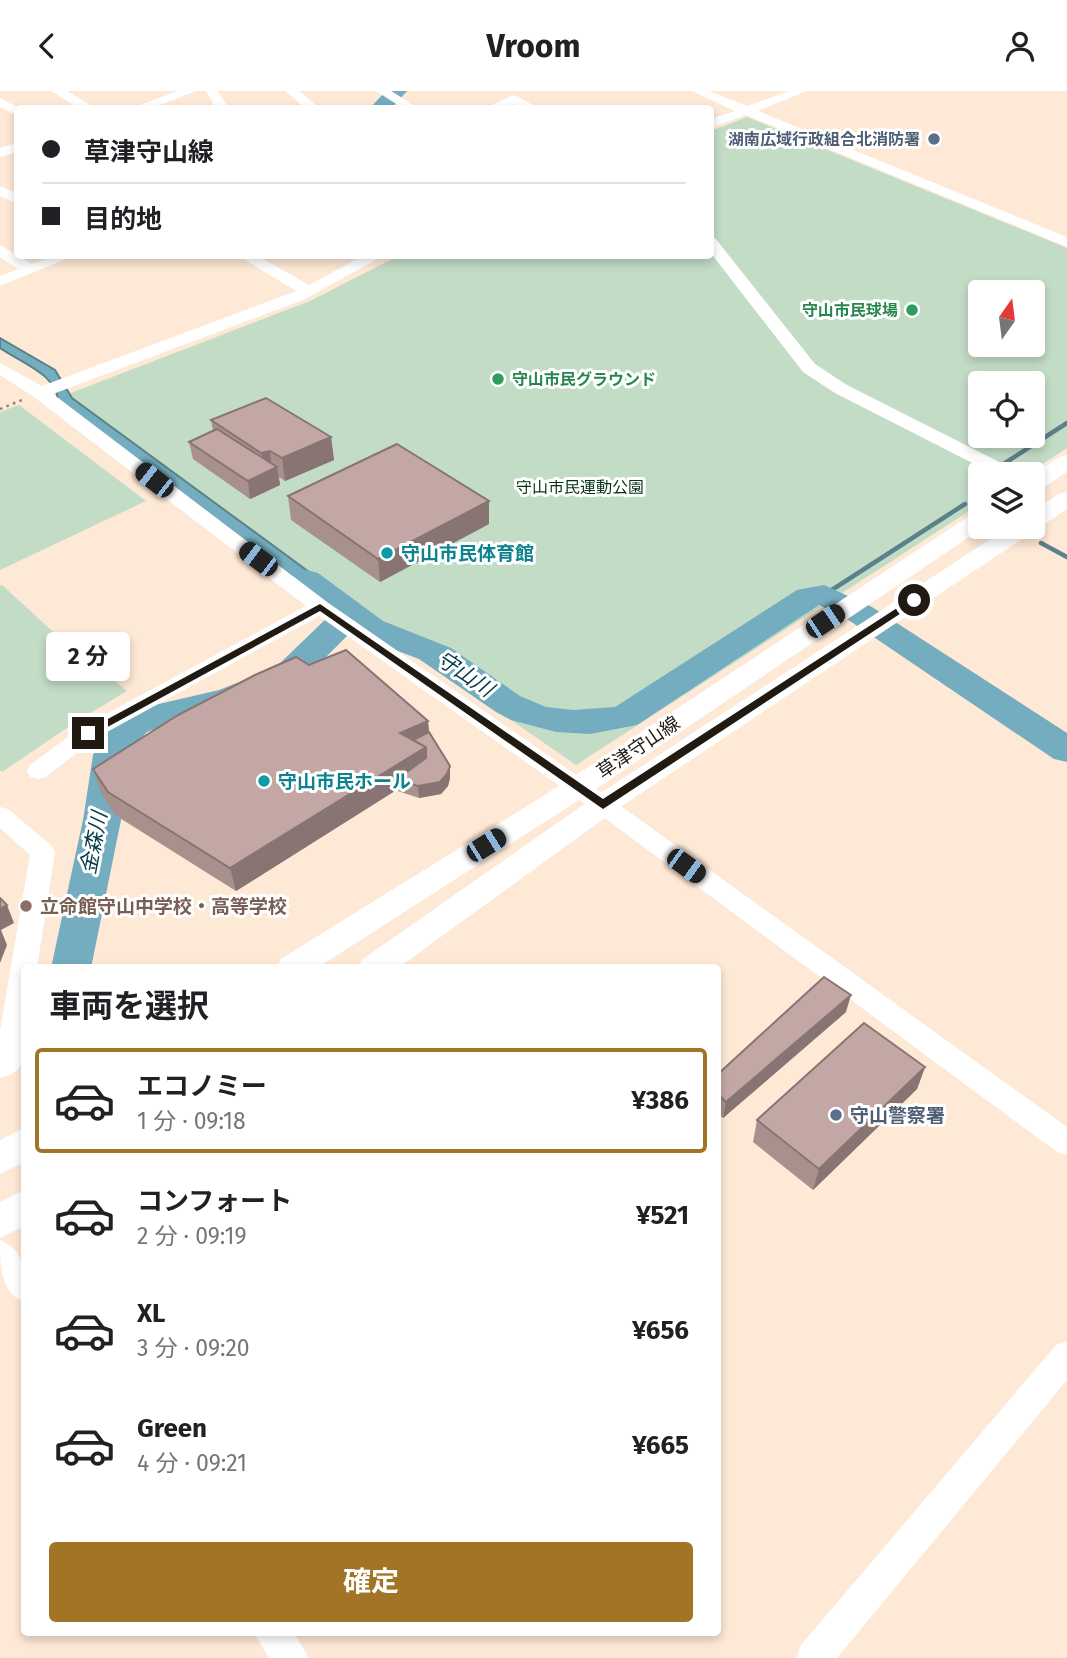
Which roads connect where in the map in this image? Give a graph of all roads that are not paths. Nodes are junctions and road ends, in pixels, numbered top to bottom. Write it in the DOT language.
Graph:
graph roads {
  1 [pos="57,91"];
  2 [pos="132,91"];
  3 [pos="190,91"];
  4 [pos="291,91"];
  5 [pos="382,91"];
  6 [pos="698,91"];
  7 [pos="801,91"];
  8 [pos="153,103"];
  9 [pos="83,105"];
  10 [pos="147,105"];
  11 [pos="310,105"];
  12 [pos="407,105"];
  13 [pos="499,105"];
  14 [pos="527,105"];
  15 [pos="745,111"];
  16 [pos="714,123"];
  17 [pos="1067,242"];
  18 [pos="714,246"];
  19 [pos="0,250"];
  20 [pos="59,259"];
  21 [pos="251,259"];
  22 [pos="370,259"];
  23 [pos="31,270"];
  24 [pos="0,281"];
  25 [pos="308,291"];
  26 [pos="0,368"];
  27 [pos="40,393"];
  28 [pos="984,462"];
  29 [pos="1067,463"];
  30 [pos="1045,477"];
  31 [pos="1067,499"];
  32 [pos="1045,513"];
  33 [pos="968,527"];
  34 [pos="1008,539"];
  35 [pos="326,611"];
  36 [pos="38,771"];
  37 [pos="577,789"];
  38 [pos="603,805"];
  39 [pos="0,815"];
  40 [pos="24,964"];
  41 [pos="298,964"];
  42 [pos="379,964"];
  43 [pos="21,984"];
  44 [pos="0,1067"];
  45 [pos="1067,1143"];
  46 [pos="21,1145"];
  47 [pos="0,1159"];
  48 [pos="21,1208"];
  49 [pos="0,1222"];
  50 [pos="0,1254"];
  51 [pos="21,1284"];
  52 [pos="1067,1356"];
  53 [pos="274,1636"];
  54 [pos="290,1658"];
  55 [pos="814,1658"];
  1 -- 9 [label="street"];
  2 -- 8 [label="street"];
  3 -- 8 [label="street"];
  4 -- 11 [label="street"];
  5 -- 12 [label="street"];
  6 -- 15 [label="street"];
  7 -- 15 [label="street"];
  8 -- 10 [label="street"];
  13 -- 14 [label="street"];
  15 -- 16 [label="street"];
  15 -- 17 [label="street"];
  18 -- 28 [label="street"];
  19 -- 23 [label="street"];
  20 -- 23 [label="street"];
  21 -- 25 [label="street"];
  22 -- 25 [label="street"];
  23 -- 24 [label="street"];
  25 -- 27 [label="street"];
  26 -- 27 [label="street"];
  27 -- 35 [label="street"];
  29 -- 30 [label="main road"];
  31 -- 32 [label="main road"];
  33 -- 37 [label="main road, 草津守山線"];
  34 -- 38 [label="main road, 草津守山線"];
  35 -- 36 [label="street"];
  35 -- 37 [label="street"];
  37 -- 38 [label="street"];
  37 -- 41 [label="main road, 草津守山線"];
  38 -- 42 [label="main road, 草津守山線"];
  38 -- 45 [label="street"];
  39 -- 40 [label="street"];
  43 -- 44 [label="street"];
  46 -- 47 [label="main road"];
  48 -- 49 [label="main road"];
  50 -- 51 [label="street"];
  52 -- 55 [label="street"];
  53 -- 54 [label="street"];
}
